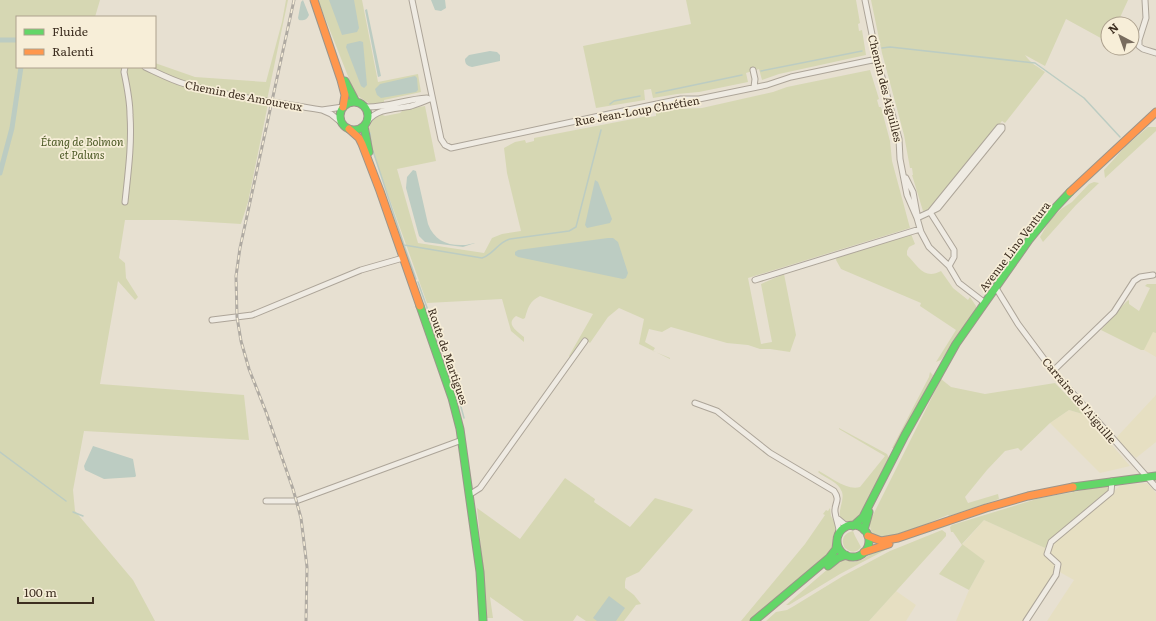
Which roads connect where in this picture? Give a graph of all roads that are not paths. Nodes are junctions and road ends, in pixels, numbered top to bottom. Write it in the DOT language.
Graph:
graph roads {
  1 [pos="314,0"];
  2 [pos="412,0"];
  3 [pos="865,0"];
  4 [pos="1145,0"];
  5 [pos="328,43"];
  6 [pos="1156,53"];
  7 [pos="877,59"];
  8 [pos="125,68"];
  9 [pos="147,68"];
  10 [pos="753,70"];
  11 [pos="754,87"];
  12 [pos="432,98"];
  13 [pos="356,102"];
  14 [pos="365,106"];
  15 [pos="343,107"];
  16 [pos="322,110"];
  17 [pos="1156,112"];
  18 [pos="366,123"];
  19 [pos="342,124"];
  20 [pos="349,129"];
  21 [pos="380,191"];
  22 [pos="125,202"];
  23 [pos="930,212"];
  24 [pos="917,218"];
  25 [pos="920,229"];
  26 [pos="403,258"];
  27 [pos="949,266"];
  28 [pos="1153,275"];
  29 [pos="755,280"];
  30 [pos="996,288"];
  31 [pos="985,303"];
  32 [pos="212,320"];
  33 [pos="585,341"];
  34 [pos="1053,371"];
  35 [pos="695,403"];
  36 [pos="917,415"];
  37 [pos="462,440"];
  38 [pos="1146,476"];
  39 [pos="1156,476"];
  40 [pos="1112,481"];
  41 [pos="1156,487"];
  42 [pos="469,495"];
  43 [pos="266,501"];
  44 [pos="837,518"];
  45 [pos="851,526"];
  46 [pos="935,526"];
  47 [pos="866,533"];
  48 [pos="474,534"];
  49 [pos="838,537"];
  50 [pos="864,552"];
  51 [pos="846,555"];
  52 [pos="478,621"];
  53 [pos="483,621"];
  54 [pos="754,621"];
  55 [pos="762,621"];
  56 [pos="1026,621"];
  1 -- 5 [label="main road"];
  2 -- 12 [label="street, Rue Jean-Loup Chrétien"];
  3 -- 7 [label="street, Chemin des Aiguilles"];
  4 -- 6 [label="street"];
  5 -- 13 [label="main road"];
  5 -- 15 [label="main road"];
  7 -- 11 [label="street, Rue Jean-Loup Chrétien"];
  7 -- 24 [label="street, Chemin des Aiguilles"];
  8 -- 22 [label="street"];
  9 -- 16 [label="street, Chemin des Amoureux"];
  10 -- 11 [label="street"];
  11 -- 12 [label="street, Rue Jean-Loup Chrétien"];
  12 -- 14 [label="street"];
  12 -- 18 [label="street"];
  13 -- 14 [label="main road"];
  13 -- 15 [label="main road"];
  14 -- 18 [label="main road"];
  15 -- 16 [label="street, Chemin des Amoureux"];
  15 -- 19 [label="main road"];
  16 -- 19 [label="street, Chemin des Amoureux"];
  17 -- 30 [label="main road, Avenue Lino Ventura"];
  18 -- 20 [label="main road"];
  18 -- 21 [label="main road, Route de Martigues"];
  19 -- 20 [label="main road"];
  20 -- 21 [label="main road, Route de Martigues"];
  21 -- 26 [label="main road, Route de Martigues"];
  23 -- 23 [label="street"];
  23 -- 24 [label="street"];
  23 -- 27 [label="street"];
  24 -- 25 [label="street"];
  25 -- 27 [label="street"];
  25 -- 29 [label="street"];
  26 -- 32 [label="street"];
  26 -- 37 [label="main road, Route de Martigues"];
  27 -- 31 [label="street"];
  28 -- 34 [label="street"];
  30 -- 31 [label="main road, Avenue Lino Ventura"];
  30 -- 34 [label="street, Carraire de l'Aiguille"];
  31 -- 36 [label="main road, Avenue Lino Ventura"];
  33 -- 42 [label="street"];
  34 -- 38 [label="street, Carraire de l'Aiguille"];
  35 -- 44 [label="street"];
  36 -- 45 [label="main road, Avenue Lino Ventura"];
  36 -- 47 [label="main road, Avenue Lino Ventura"];
  37 -- 42 [label="main road, Route de Martigues"];
  37 -- 43 [label="street"];
  38 -- 39 [label="main road"];
  38 -- 40 [label="main road"];
  38 -- 41 [label="street, Carraire de l'Aiguille"];
  40 -- 46 [label="main road"];
  40 -- 56 [label="street"];
  42 -- 48 [label="main road, Route de Martigues"];
  44 -- 45 [label="street"];
  44 -- 49 [label="street"];
  45 -- 47 [label="main road"];
  45 -- 49 [label="main road"];
  46 -- 47 [label="main road"];
  46 -- 50 [label="main road"];
  47 -- 50 [label="main road"];
  48 -- 52 [label="main road, Route de Martigues"];
  48 -- 53 [label="main road, Route de Martigues"];
  49 -- 51 [label="main road"];
  49 -- 54 [label="main road"];
  50 -- 51 [label="main road"];
  51 -- 55 [label="main road"];
}
